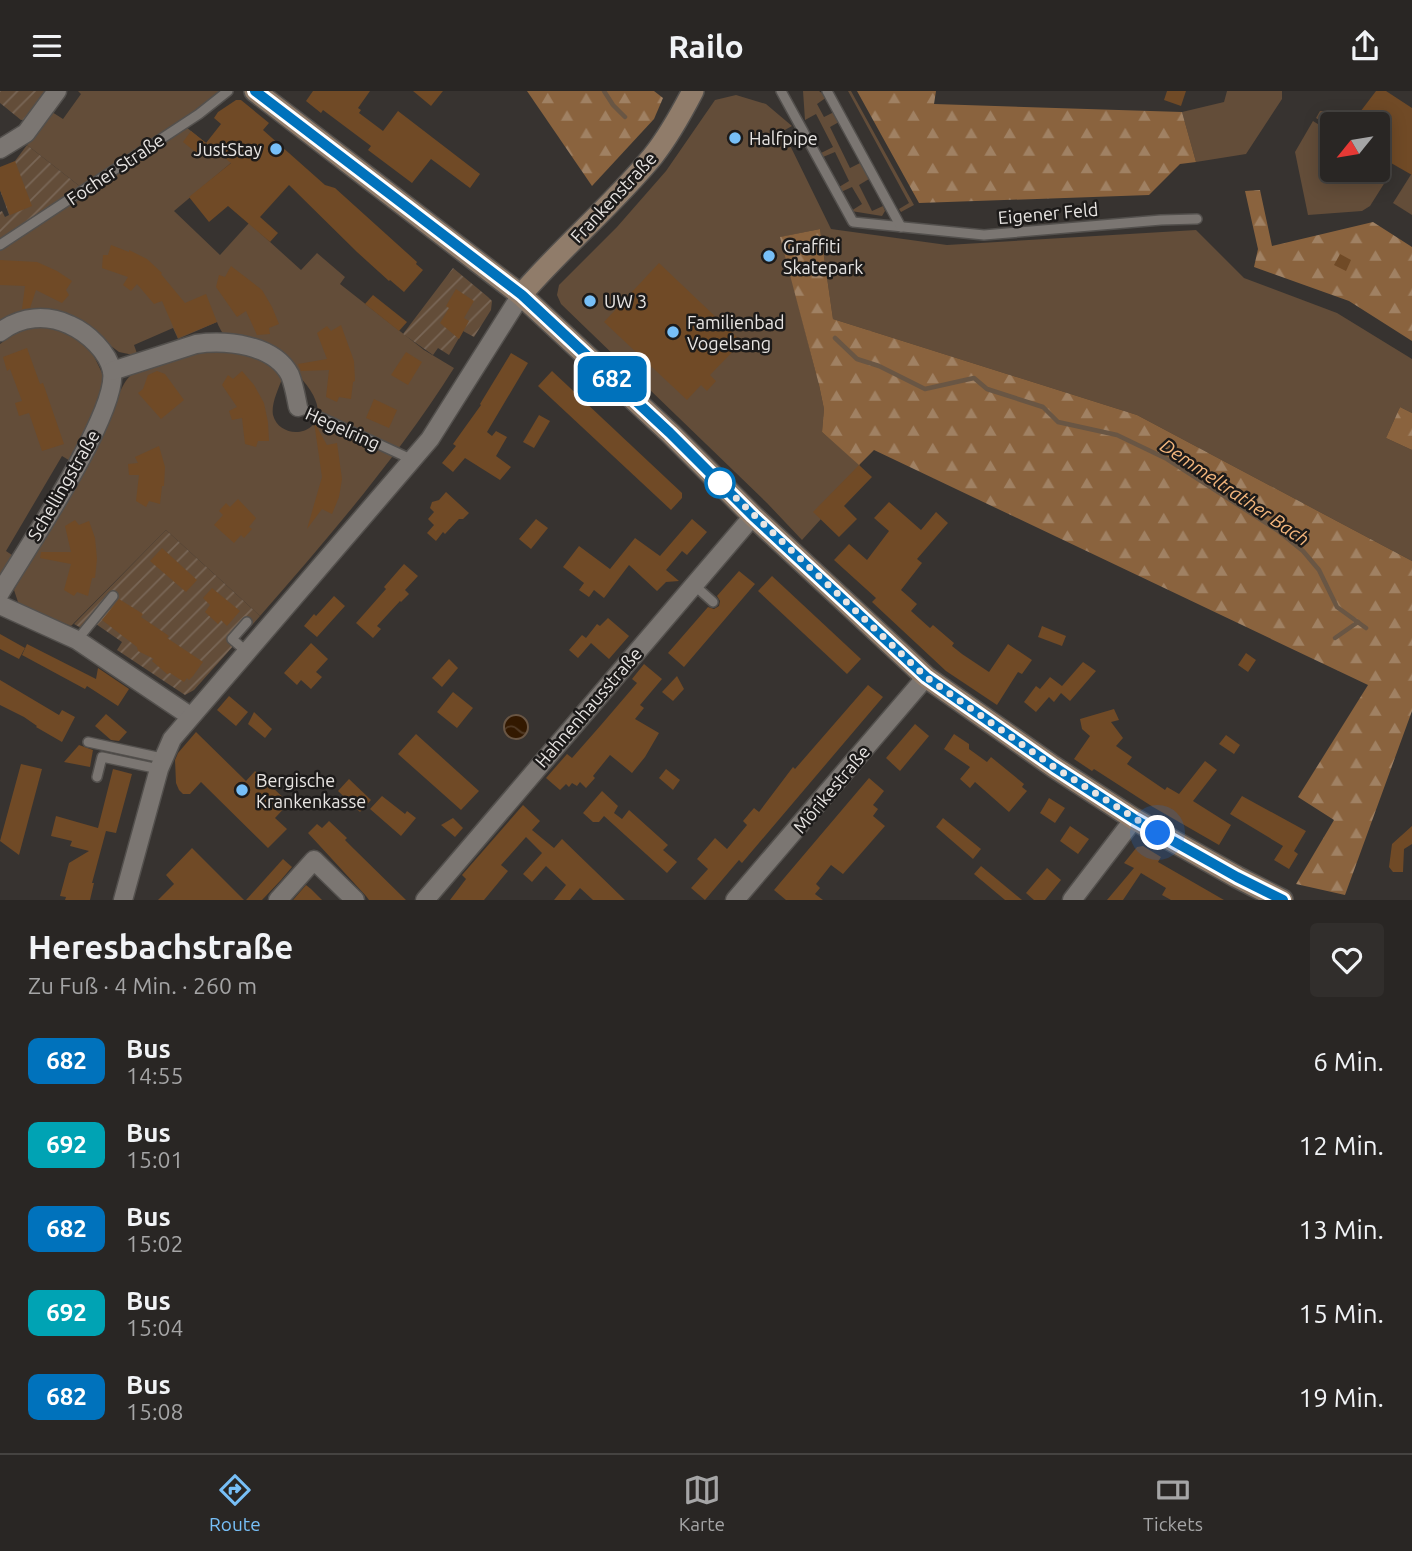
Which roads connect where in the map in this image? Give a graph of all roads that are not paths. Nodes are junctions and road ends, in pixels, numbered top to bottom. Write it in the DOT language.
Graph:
graph roads {
  1 [pos="57,91"];
  2 [pos="228,91"];
  3 [pos="255,91"];
  4 [pos="693,91"];
  5 [pos="781,91"];
  6 [pos="827,91"];
  7 [pos="0,149"];
  8 [pos="1197,219"];
  9 [pos="901,227"];
  10 [pos="0,245"];
  11 [pos="522,295"];
  12 [pos="0,332"];
  13 [pos="112,371"];
  14 [pos="298,407"];
  15 [pos="413,460"];
  16 [pos="753,516"];
  17 [pos="693,584"];
  18 [pos="0,593"];
  19 [pos="113,596"];
  20 [pos="713,602"];
  21 [pos="0,605"];
  22 [pos="247,622"];
  23 [pos="77,639"];
  24 [pos="247,652"];
  25 [pos="926,677"];
  26 [pos="190,716"];
  27 [pos="88,742"];
  28 [pos="160,764"];
  29 [pos="97,777"];
  30 [pos="1134,819"];
  31 [pos="123,900"];
  32 [pos="278,900"];
  33 [pos="355,900"];
  34 [pos="425,900"];
  35 [pos="735,900"];
  36 [pos="1072,900"];
  37 [pos="1282,900"];
  1 -- 7 [label="street"];
  2 -- 10 [label="lane, Focher Straße"];
  3 -- 11 [label="main road"];
  4 -- 11 [label="main road, Frankenstraße"];
  5 -- 9 [label="lane, Eigener Feld"];
  6 -- 9 [label="lane"];
  8 -- 9 [label="lane, Eigener Feld"];
  11 -- 15 [label="street"];
  11 -- 16 [label="main road"];
  12 -- 13 [label="street"];
  13 -- 14 [label="street, Hegelring"];
  13 -- 18 [label="street, Schellingstraße"];
  14 -- 15 [label="lane, Hegelring"];
  15 -- 24 [label="street"];
  16 -- 17 [label="street, Hahnenhausstraße"];
  16 -- 25 [label="main road"];
  17 -- 20 [label="lane"];
  17 -- 34 [label="street, Hahnenhausstraße"];
  19 -- 23 [label="lane"];
  21 -- 23 [label="street"];
  22 -- 24 [label="lane"];
  23 -- 26 [label="street"];
  24 -- 26 [label="street"];
  25 -- 30 [label="main road"];
  25 -- 35 [label="street, Mörikestraße"];
  26 -- 28 [label="street"];
  27 -- 28 [label="lane"];
  28 -- 29 [label="lane"];
  28 -- 31 [label="street"];
  30 -- 36 [label="street"];
  30 -- 37 [label="main road"];
  32 -- 33 [label="street"];
}
